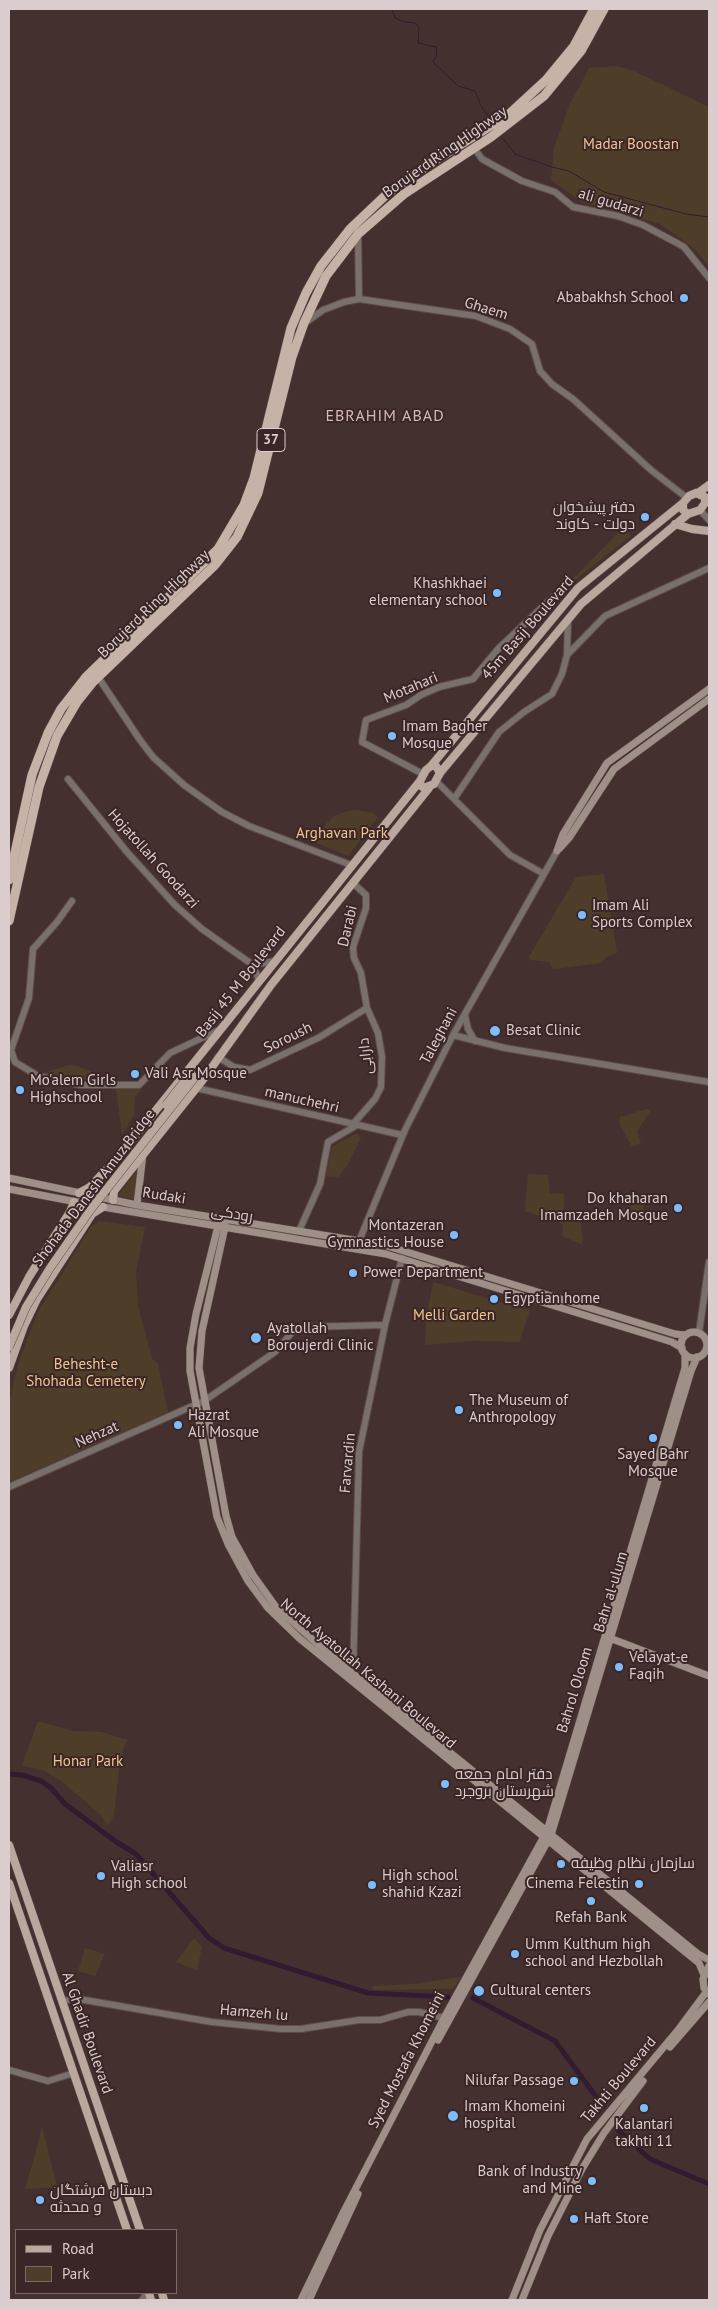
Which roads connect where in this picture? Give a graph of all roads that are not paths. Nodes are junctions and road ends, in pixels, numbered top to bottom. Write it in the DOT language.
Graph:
graph roads {
  1 [pos="594,9"];
  2 [pos="604,9"];
  3 [pos="474,148"];
  4 [pos="358,234"];
  5 [pos="709,278"];
  6 [pos="359,299"];
  7 [pos="304,323"];
  8 [pos="709,485"];
  9 [pos="698,493"];
  10 [pos="685,500"];
  11 [pos="707,501"];
  12 [pos="700,510"];
  13 [pos="688,514"];
  14 [pos="709,520"];
  15 [pos="675,524"];
  16 [pos="709,531"];
  17 [pos="709,568"];
  18 [pos="553,597"];
  19 [pos="568,620"];
  20 [pos="567,655"];
  21 [pos="98,677"];
  22 [pos="709,689"];
  23 [pos="709,699"];
  24 [pos="431,766"];
  25 [pos="440,773"];
  26 [pos="421,778"];
  27 [pos="68,779"];
  28 [pos="436,781"];
  29 [pos="429,788"];
  30 [pos="454,798"];
  31 [pos="557,851"];
  32 [pos="351,865"];
  33 [pos="544,874"];
  34 [pos="9,880"];
  35 [pos="353,883"];
  36 [pos="72,901"];
  37 [pos="9,921"];
  38 [pos="275,961"];
  39 [pos="253,965"];
  40 [pos="259,980"];
  41 [pos="367,1008"];
  42 [pos="464,1015"];
  43 [pos="222,1028"];
  44 [pos="453,1035"];
  45 [pos="476,1041"];
  46 [pos="218,1057"];
  47 [pos="196,1060"];
  48 [pos="208,1070"];
  49 [pos="193,1075"];
  50 [pos="709,1082"];
  51 [pos="196,1088"];
  52 [pos="355,1124"];
  53 [pos="402,1135"];
  54 [pos="143,1154"];
  55 [pos="9,1178"];
  56 [pos="26,1182"];
  57 [pos="9,1189"];
  58 [pos="23,1192"];
  59 [pos="79,1193"];
  60 [pos="97,1197"];
  61 [pos="112,1200"];
  62 [pos="74,1202"];
  63 [pos="92,1205"];
  64 [pos="137,1206"];
  65 [pos="103,1207"];
  66 [pos="124,1207"];
  67 [pos="223,1219"];
  68 [pos="206,1220"];
  69 [pos="236,1225"];
  70 [pos="222,1226"];
  71 [pos="300,1231"];
  72 [pos="358,1245"];
  73 [pos="402,1258"];
  74 [pos="709,1262"];
  75 [pos="476,1272"];
  76 [pos="474,1281"];
  77 [pos="559,1298"];
  78 [pos="557,1306"];
  79 [pos="587,1307"];
  80 [pos="9,1315"];
  81 [pos="585,1315"];
  82 [pos="385,1325"];
  83 [pos="699,1332"];
  84 [pos="685,1335"];
  85 [pos="9,1336"];
  86 [pos="708,1344"];
  87 [pos="9,1347"];
  88 [pos="683,1351"];
  89 [pos="12,1356"];
  90 [pos="703,1356"];
  91 [pos="9,1368"];
  92 [pos="204,1402"];
  93 [pos="195,1405"];
  94 [pos="9,1488"];
  95 [pos="608,1637"];
  96 [pos="709,1676"];
  97 [pos="352,1678"];
  98 [pos="548,1836"];
  99 [pos="9,1845"];
  100 [pos="9,1883"];
  101 [pos="709,1960"];
  102 [pos="709,1966"];
  103 [pos="704,1974"];
  104 [pos="468,1980"];
  105 [pos="708,1993"];
  106 [pos="709,2002"];
  107 [pos="63,2006"];
  108 [pos="53,2013"];
  109 [pos="444,2018"];
  110 [pos="68,2021"];
  111 [pos="58,2025"];
  112 [pos="9,2070"];
  113 [pos="74,2073"];
  114 [pos="127,2229"];
  115 [pos="140,2229"];
  116 [pos="302,2300"];
  117 [pos="309,2300"];
  118 [pos="512,2300"];
  119 [pos="522,2300"];
  1 -- 34 [label="highway, Borujerd Ring Highway / 37"];
  2 -- 3 [label="highway, Borujerd Ring Highway / 37"];
  3 -- 4 [label="highway, Borujerd Ring Highway / 37"];
  3 -- 5 [label="street, ali gudarzi"];
  4 -- 6 [label="street"];
  4 -- 7 [label="highway, Borujerd Ring Highway / 37"];
  6 -- 7 [label="street, Ghaem"];
  6 -- 10 [label="street, Ghaem"];
  7 -- 21 [label="highway, Borujerd Ring Highway / 37"];
  8 -- 9 [label="main road"];
  9 -- 10 [label="main road"];
  9 -- 11 [label="main road"];
  10 -- 13 [label="main road"];
  10 -- 24 [label="main road, 45m Basij Boulevard"];
  11 -- 12 [label="main road"];
  12 -- 13 [label="main road"];
  12 -- 14 [label="street"];
  13 -- 15 [label="main road, 45m Basij Boulevard"];
  15 -- 16 [label="main road"];
  15 -- 19 [label="main road, 45m Basij Boulevard"];
  17 -- 20 [label="street"];
  18 -- 26 [label="street, Motahari"];
  19 -- 20 [label="street"];
  19 -- 25 [label="main road, 45m Basij Boulevard"];
  20 -- 30 [label="street"];
  21 -- 32 [label="street"];
  21 -- 37 [label="highway, Borujerd Ring Highway / 37"];
  22 -- 31 [label="main road"];
  23 -- 31 [label="main road"];
  24 -- 25 [label="main road"];
  24 -- 26 [label="main road, 45m Basij Boulevard"];
  25 -- 28 [label="main road, 45m Basij Boulevard"];
  26 -- 29 [label="main road"];
  26 -- 32 [label="main road, Basij 45 M Boulevard"];
  27 -- 39 [label="street, Hojatollah Goodarzi"];
  28 -- 29 [label="main road, Basij 45 M Boulevard"];
  28 -- 30 [label="street"];
  29 -- 35 [label="main road, Basij 45 M Boulevard"];
  30 -- 33 [label="street"];
  31 -- 33 [label="street, Taleghani"];
  32 -- 38 [label="main road, Basij 45 M Boulevard"];
  33 -- 42 [label="street, Taleghani"];
  35 -- 41 [label="street, Darabi"];
  35 -- 46 [label="main road, Basij 45 M Boulevard"];
  36 -- 43 [label="street"];
  38 -- 39 [label="street"];
  38 -- 40 [label="main road, Basij 45 M Boulevard"];
  39 -- 40 [label="street"];
  40 -- 43 [label="main road, Basij 45 M Boulevard"];
  41 -- 46 [label="street, Soroush"];
  41 -- 52 [label="street, دارابی"];
  42 -- 44 [label="street, Taleghani"];
  42 -- 45 [label="street"];
  43 -- 47 [label="main road, Basij 45 M Boulevard"];
  44 -- 45 [label="street"];
  44 -- 53 [label="street, Taleghani"];
  45 -- 50 [label="street"];
  46 -- 48 [label="main road, Basij 45 M Boulevard"];
  47 -- 49 [label="main road"];
  47 -- 59 [label="main road, Basij 45 M Boulevard"];
  48 -- 49 [label="main road"];
  48 -- 51 [label="main road, Basij 45 M Boulevard"];
  49 -- 85 [label="main road, Shohada Danesh Amuz Bridge, bridge"];
  49 -- 87 [label="main road, Shohada Danesh Amuz Bridge, bridge"];
  51 -- 52 [label="street, manuchehri"];
  51 -- 54 [label="main road, Basij 45 M Boulevard"];
  52 -- 53 [label="street, manuchehri"];
  52 -- 71 [label="street, دارابی"];
  53 -- 72 [label="street, Taleghani"];
  54 -- 61 [label="main road, Basij 45 M Boulevard"];
  54 -- 64 [label="main road"];
  55 -- 56 [label="main road"];
  56 -- 58 [label="main road"];
  56 -- 59 [label="main road"];
  57 -- 58 [label="main road"];
  58 -- 62 [label="main road"];
  59 -- 60 [label="main road, Rudaki"];
  60 -- 61 [label="main road, Rudaki"];
  60 -- 63 [label="main road"];
  61 -- 66 [label="main road, Rudaki"];
  62 -- 63 [label="main road, رودکی"];
  62 -- 80 [label="main road"];
  63 -- 65 [label="main road, رودکی"];
  64 -- 66 [label="main road, Rudaki"];
  64 -- 68 [label="main road, Rudaki"];
  65 -- 66 [label="main road, رودکی"];
  65 -- 89 [label="main road"];
  66 -- 68 [label="main road, رودکی"];
  67 -- 68 [label="main road, Rudaki"];
  67 -- 69 [label="main road, Rudaki"];
  67 -- 70 [label="main road, North Ayatollah Kashani Boulevard"];
  68 -- 70 [label="main road, رودکی"];
  69 -- 70 [label="main road, رودکی"];
  69 -- 71 [label="main road, Rudaki"];
  69 -- 72 [label="main road, رودکی"];
  70 -- 92 [label="main road, North Ayatollah Kashani Boulevard"];
  70 -- 93 [label="main road, North Ayatollah Kashani Boulevard"];
  71 -- 72 [label="main road, Rudaki"];
  72 -- 73 [label="main road"];
  72 -- 75 [label="main road"];
  73 -- 76 [label="main road"];
  73 -- 82 [label="street, Farvardin"];
  74 -- 83 [label="street"];
  75 -- 76 [label="main road"];
  75 -- 77 [label="main road"];
  76 -- 78 [label="main road"];
  77 -- 78 [label="main road"];
  77 -- 79 [label="main road"];
  78 -- 81 [label="main road"];
  79 -- 81 [label="main road"];
  79 -- 84 [label="main road"];
  81 -- 88 [label="main road"];
  82 -- 92 [label="street, Nehzat"];
  82 -- 97 [label="street, Farvardin"];
  83 -- 84 [label="main road"];
  83 -- 86 [label="main road"];
  84 -- 88 [label="main road"];
  86 -- 90 [label="main road"];
  87 -- 89 [label="main road"];
  88 -- 90 [label="main road"];
  88 -- 95 [label="main road, Bahrol Oloom"];
  89 -- 91 [label="main road"];
  90 -- 95 [label="main road, Bahr al-ulum"];
  92 -- 93 [label="street, Nehzat"];
  92 -- 97 [label="main road, North Ayatollah Kashani Boulevard"];
  93 -- 94 [label="street, Nehzat"];
  93 -- 97 [label="main road, North Ayatollah Kashani Boulevard"];
  95 -- 96 [label="main road"];
  95 -- 98 [label="main road, Bahr al-ulum"];
  97 -- 98 [label="main road, North Ayatollah Kashani Boulevard"];
  98 -- 101 [label="main road"];
  98 -- 103 [label="main road"];
  98 -- 104 [label="main road, Syed Mostafa Khomeini"];
  99 -- 107 [label="main road, Al Ghadir Boulevard"];
  100 -- 108 [label="main road, Al Ghadir Boulevard"];
  102 -- 103 [label="main road"];
  103 -- 105 [label="main road"];
  104 -- 109 [label="main road, Syed Mostafa Khomeini"];
  104 -- 117 [label="main road, Syed Mostafa Khomeini"];
  105 -- 118 [label="main road, Takhti Boulevard"];
  106 -- 119 [label="main road, Takhti Boulevard"];
  107 -- 108 [label="main road"];
  107 -- 109 [label="street, Hamzeh lu"];
  107 -- 110 [label="main road, Al Ghadir Boulevard"];
  108 -- 111 [label="main road, Al Ghadir Boulevard"];
  109 -- 116 [label="main road, Syed Mostafa Khomeini"];
  110 -- 111 [label="main road"];
  110 -- 115 [label="main road, Al Ghadir Boulevard"];
  111 -- 113 [label="main road, Al Ghadir Boulevard"];
  112 -- 113 [label="street"];
  113 -- 114 [label="main road, Al Ghadir Boulevard"];
}
